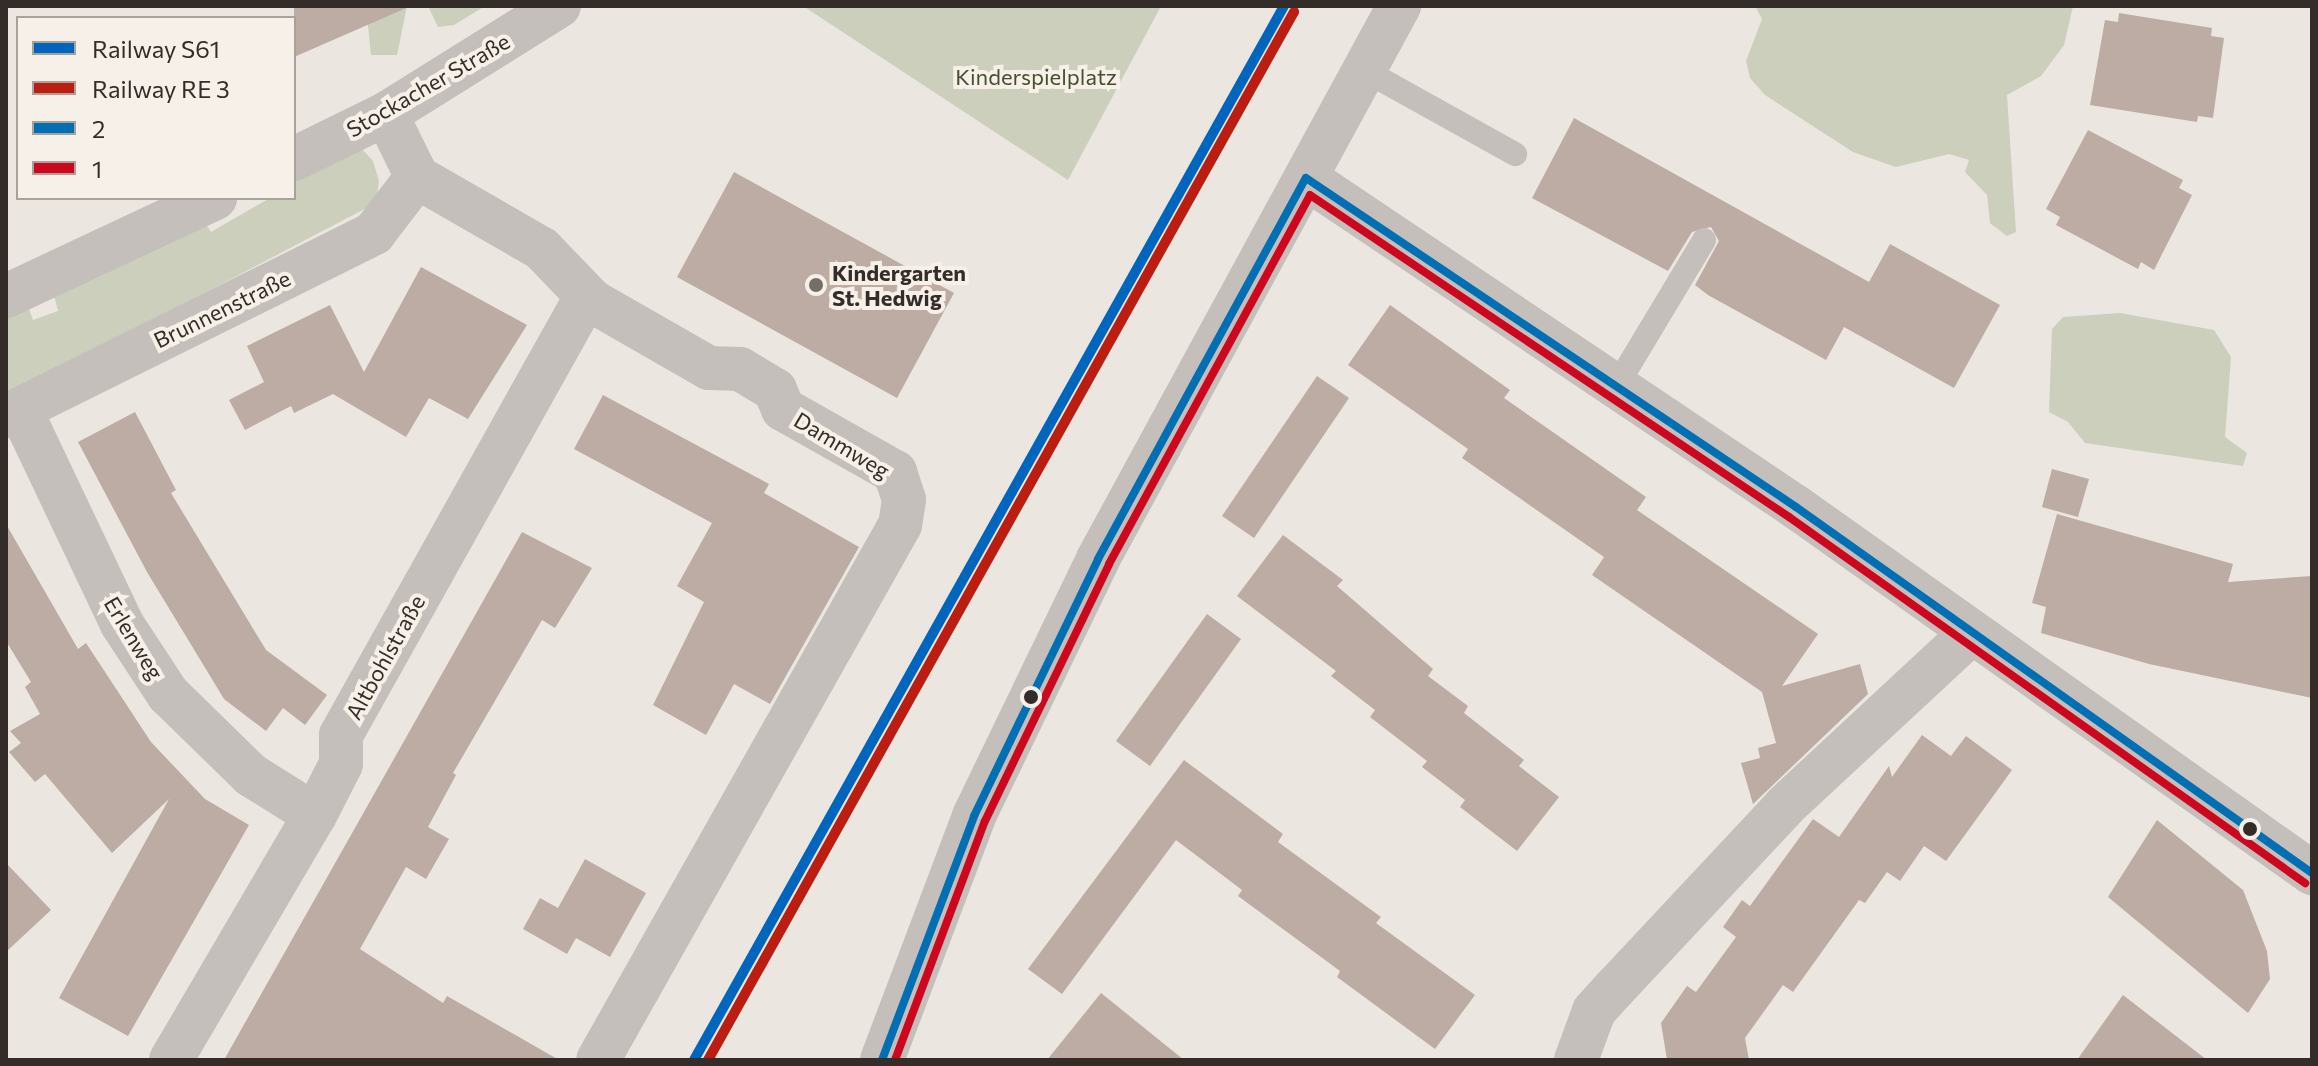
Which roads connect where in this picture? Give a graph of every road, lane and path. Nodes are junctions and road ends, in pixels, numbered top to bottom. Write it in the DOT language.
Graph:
graph roads {
  1 [pos="559,6"];
  2 [pos="1399,6"];
  3 [pos="1364,70"];
  4 [pos="386,114"];
  5 [pos="1515,154"];
  6 [pos="296,158"];
  7 [pos="417,177"];
  8 [pos="1306,178"];
  9 [pos="211,200"];
  10 [pos="1704,240"];
  11 [pos="6,296"];
  12 [pos="586,297"];
  13 [pos="1617,385"];
  14 [pos="13,412"];
  15 [pos="1971,633"];
  16 [pos="315,815"];
  17 [pos="2312,873"];
  18 [pos="171,1060"];
  19 [pos="598,1060"];
  20 [pos="882,1060"];
  21 [pos="1576,1060"];
  1 -- 4 [label="street, Stockacher Straße"];
  2 -- 3 [label="street"];
  3 -- 5 [label="lane"];
  3 -- 8 [label="street"];
  4 -- 6 [label="street, Stockacher Straße"];
  4 -- 7 [label="street"];
  7 -- 12 [label="street, Dammweg"];
  7 -- 14 [label="street, Brunnenstraße"];
  8 -- 13 [label="street"];
  8 -- 20 [label="street"];
  9 -- 11 [label="street"];
  10 -- 13 [label="lane"];
  12 -- 16 [label="street, Altbohlstraße"];
  12 -- 19 [label="street, Dammweg"];
  13 -- 15 [label="street"];
  14 -- 16 [label="street, Erlenweg"];
  15 -- 17 [label="street"];
  15 -- 21 [label="street"];
  16 -- 18 [label="street, Altbohlstraße"];
}
